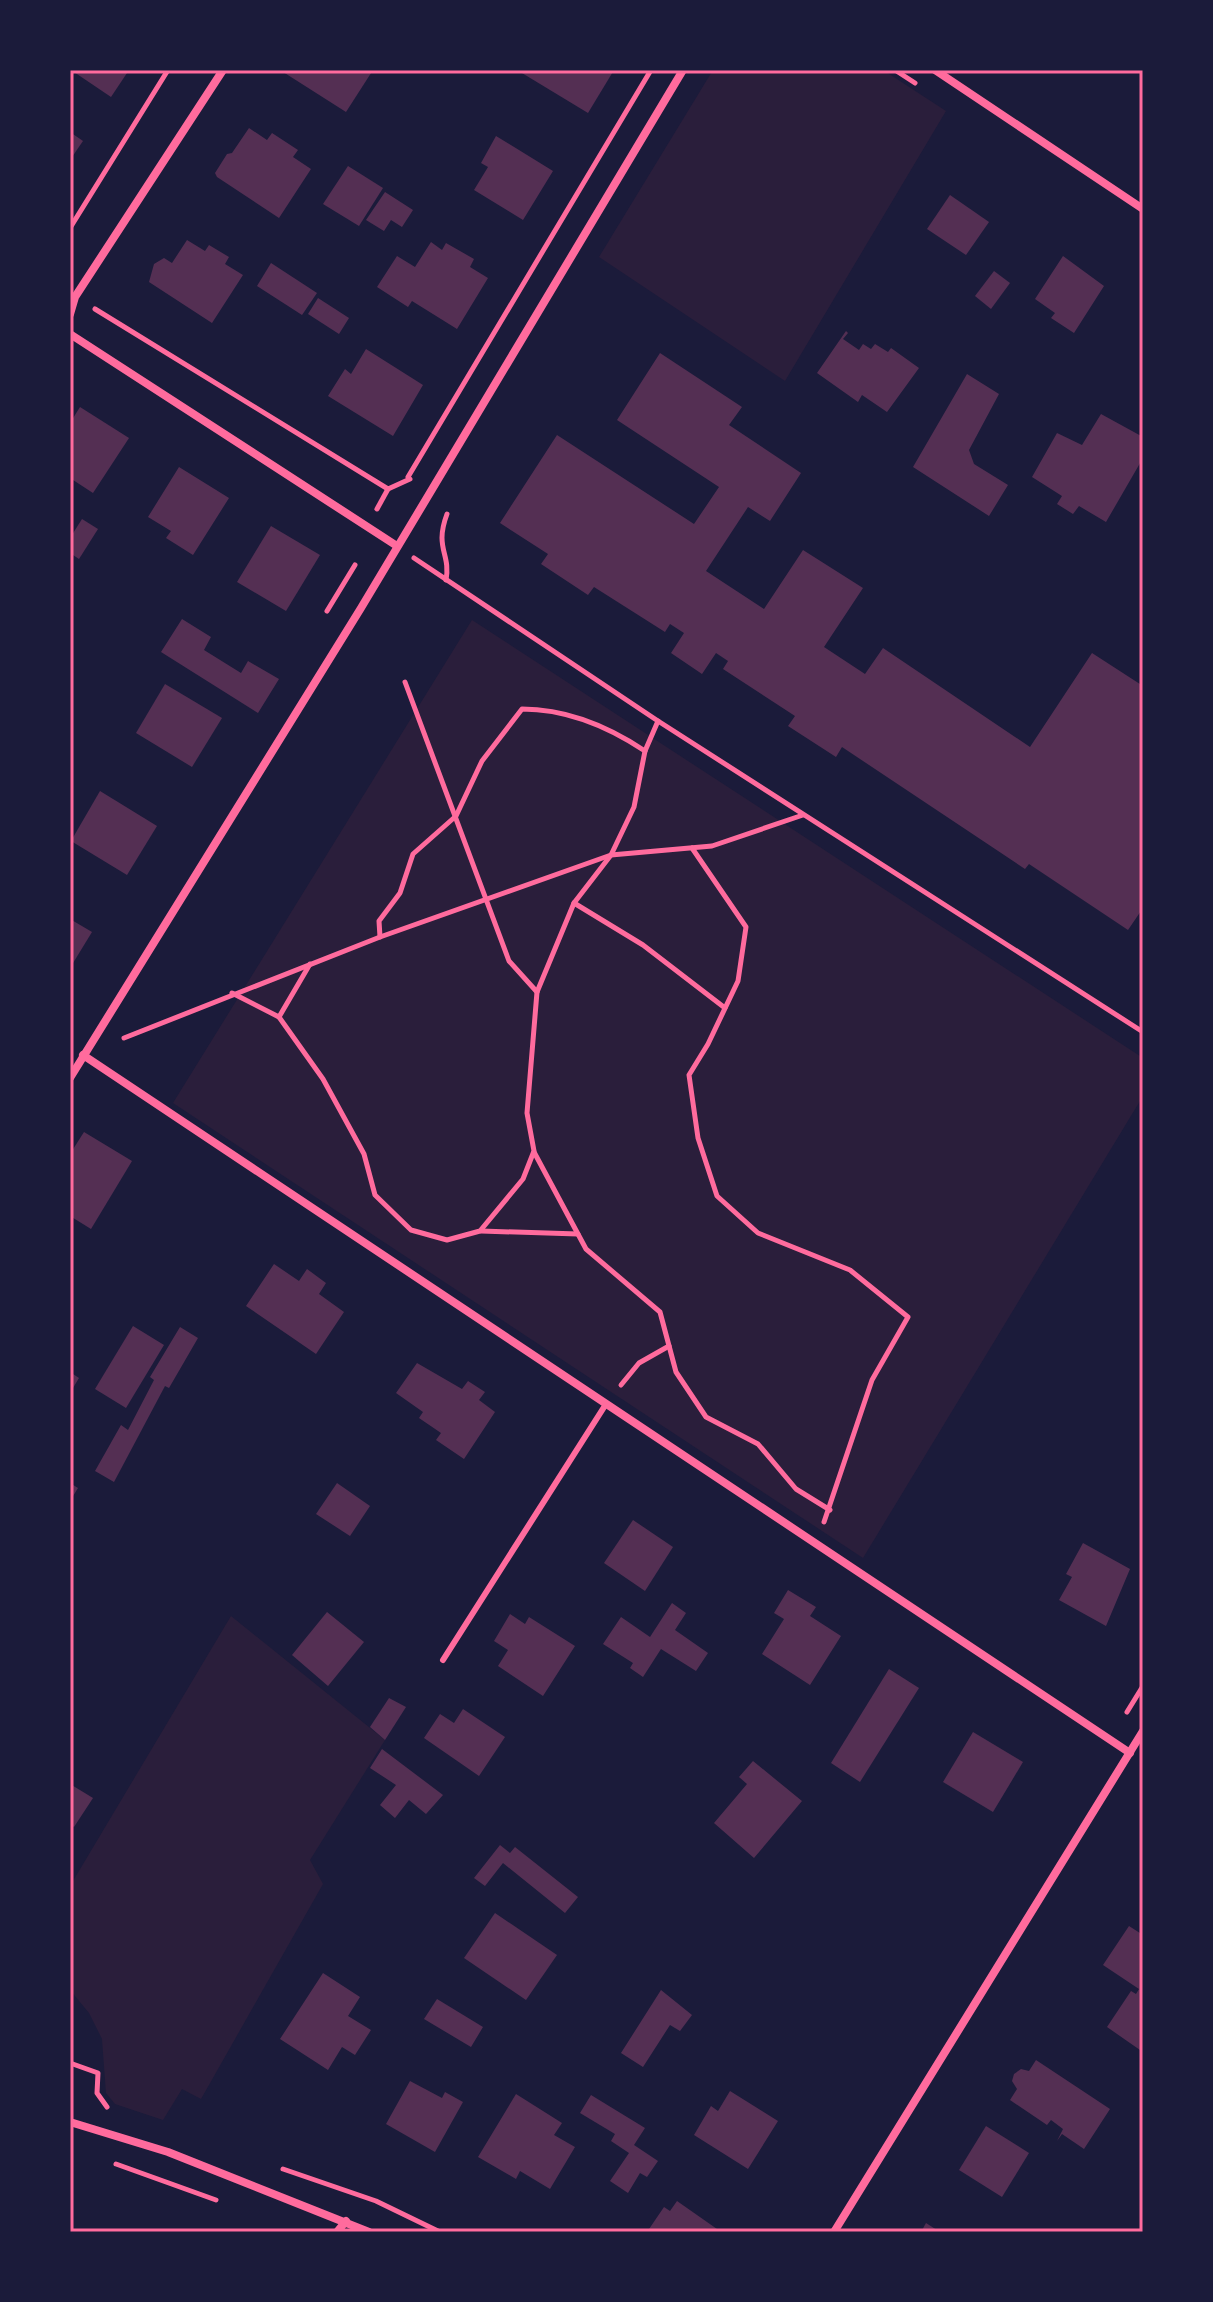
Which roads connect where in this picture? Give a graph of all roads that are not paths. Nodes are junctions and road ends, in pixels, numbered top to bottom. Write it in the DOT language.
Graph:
graph roads {
  1 [pos="223,70"];
  2 [pos="683,70"];
  3 [pos="935,70"];
  4 [pos="1143,209"];
  5 [pos="70,314"];
  6 [pos="70,334"];
  7 [pos="397,546"];
  8 [pos="83,1055"];
  9 [pos="70,1078"];
  10 [pos="606,1404"];
  11 [pos="443,1660"];
  12 [pos="1143,1731"];
  13 [pos="1130,1753"];
  14 [pos="70,2122"];
  15 [pos="346,2221"];
  16 [pos="337,2232"];
  17 [pos="369,2232"];
  18 [pos="834,2232"];
  1 -- 5 [label="street"];
  2 -- 7 [label="street"];
  3 -- 4 [label="street"];
  6 -- 7 [label="street"];
  7 -- 8 [label="street"];
  8 -- 9 [label="street"];
  8 -- 10 [label="street"];
  10 -- 11 [label="lane"];
  10 -- 13 [label="street"];
  12 -- 13 [label="street"];
  13 -- 18 [label="street"];
  14 -- 15 [label="street"];
  15 -- 16 [label="street"];
  15 -- 17 [label="street"];
}
